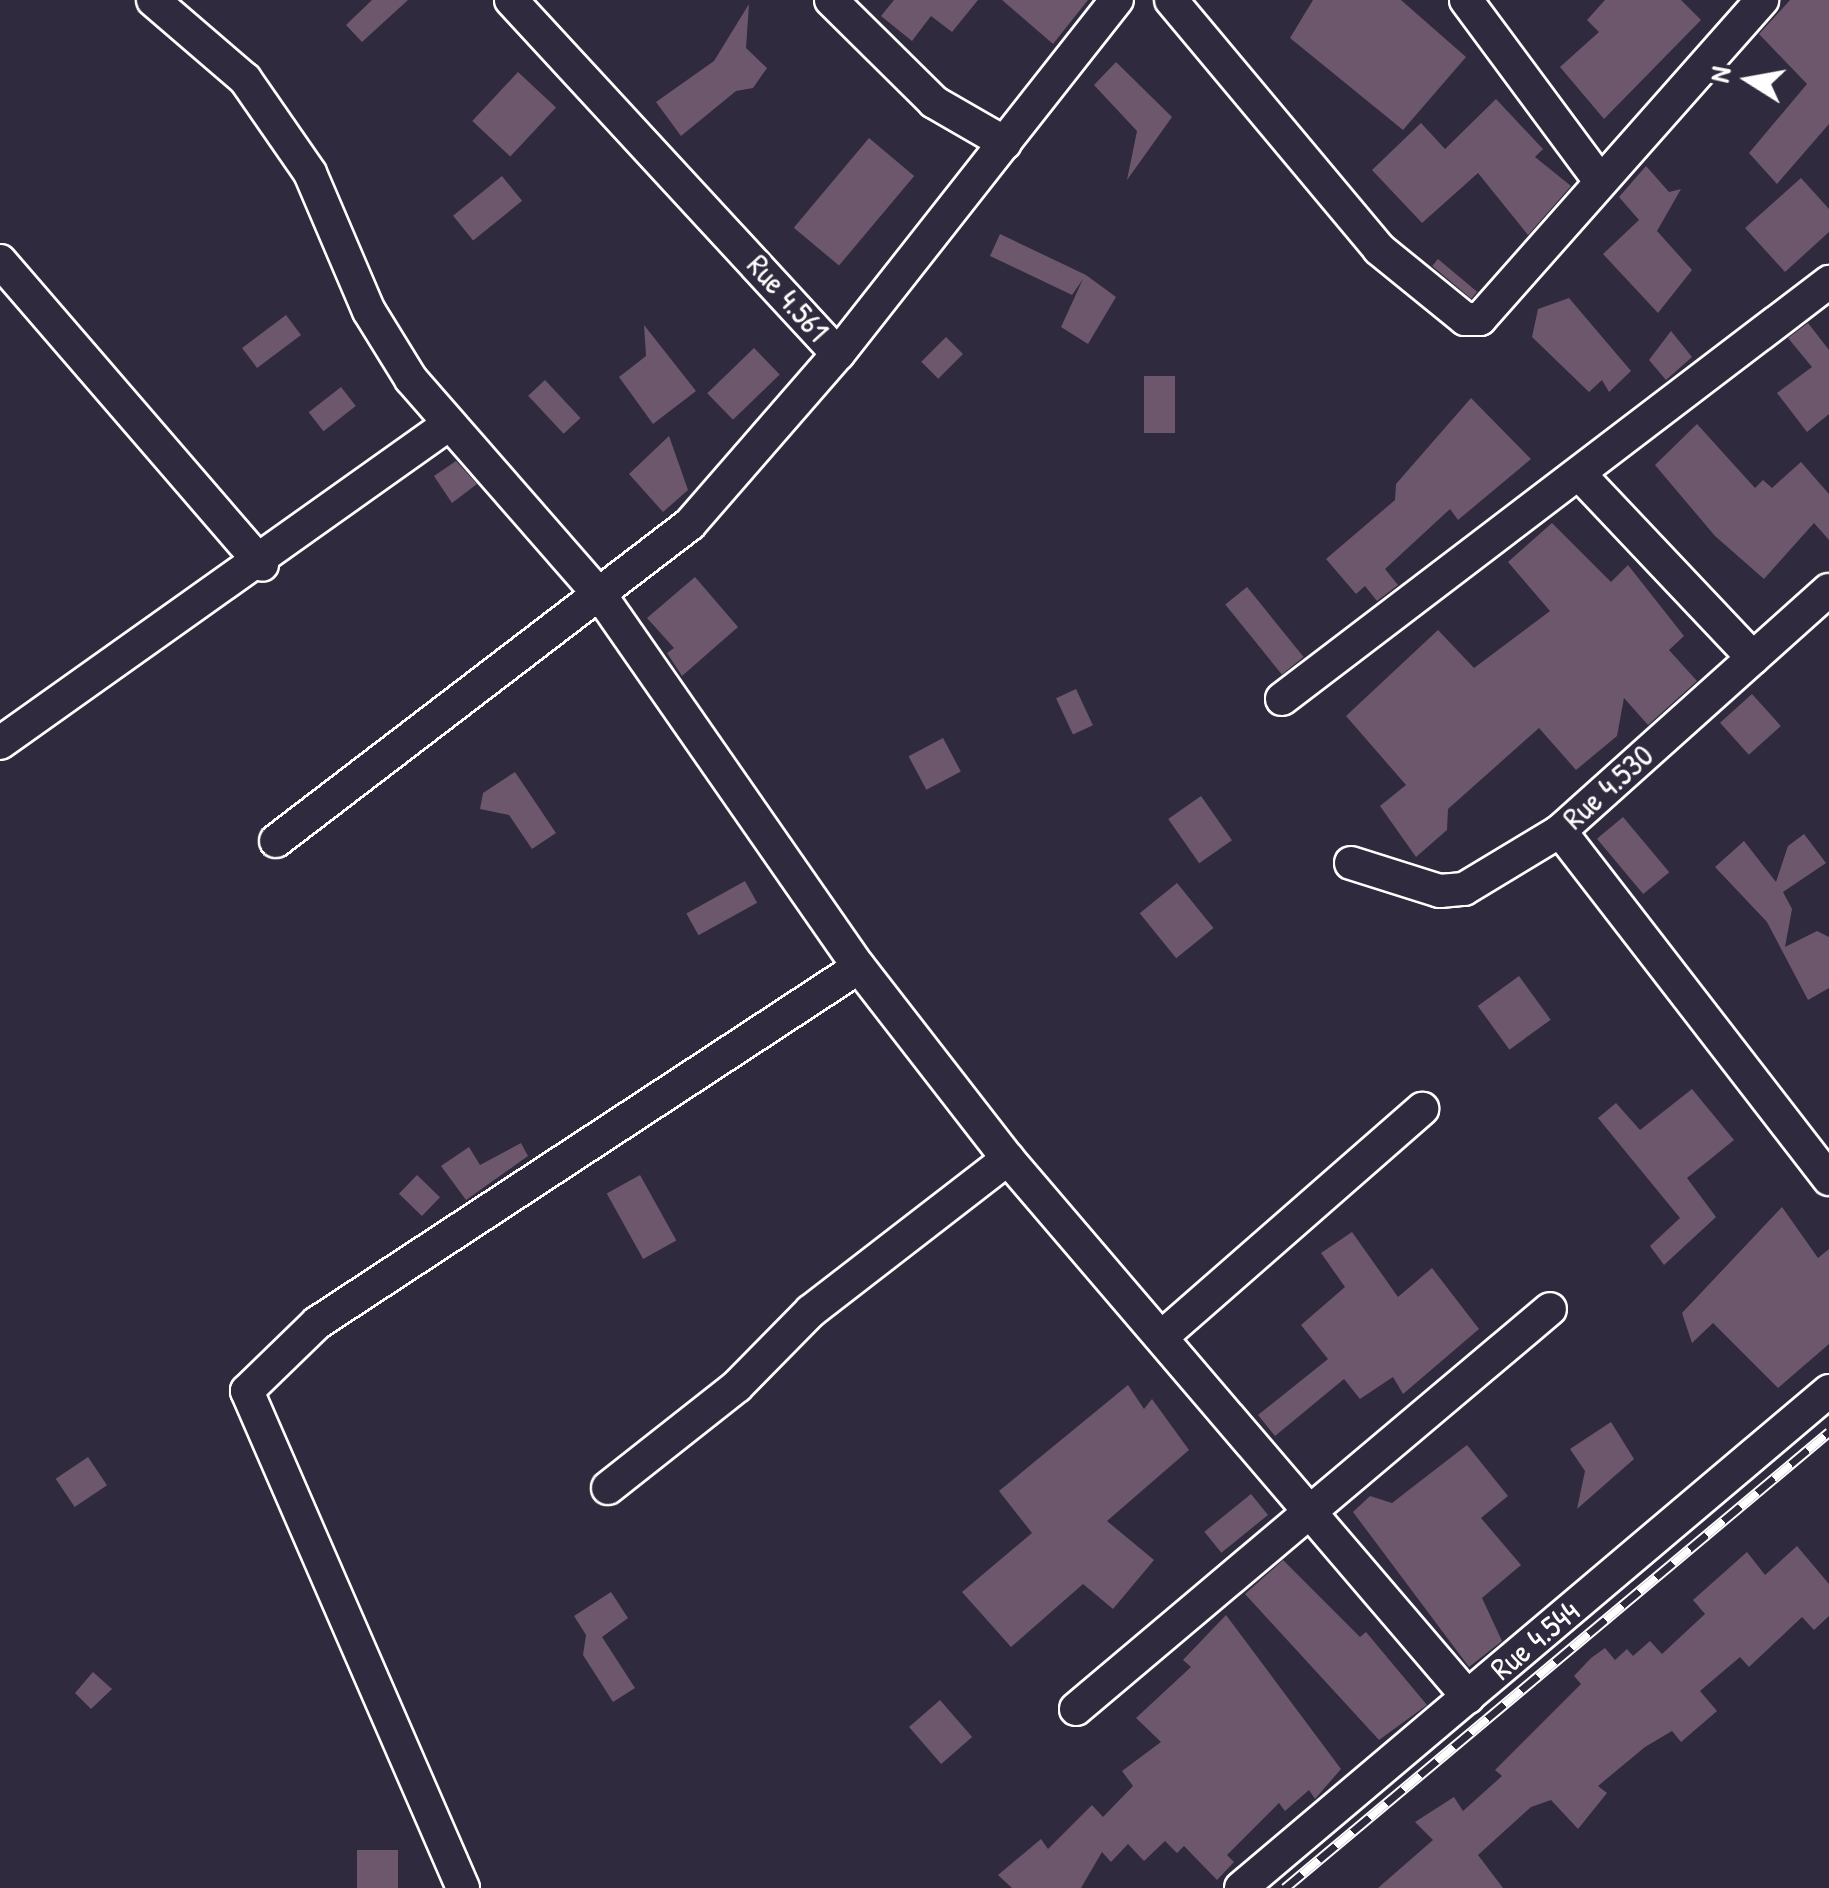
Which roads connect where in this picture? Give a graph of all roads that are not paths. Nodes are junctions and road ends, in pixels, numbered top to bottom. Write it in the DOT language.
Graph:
graph roads {
  1 [pos="153,0"];
  2 [pos="511,0"];
  3 [pos="831,0"];
  4 [pos="1117,0"];
  5 [pos="1170,0"];
  6 [pos="1466,0"];
  7 [pos="1762,0"];
  8 [pos="1005,143"];
  9 [pos="1599,180"];
  10 [pos="0,261"];
  11 [pos="1829,282"];
  12 [pos="838,354"];
  13 [pos="449,424"];
  14 [pos="1582,476"];
  15 [pos="262,564"];
  16 [pos="1829,590"];
  17 [pos="603,600"];
  18 [pos="1752,658"];
  19 [pos="1282,699"];
  20 [pos="0,743"];
  21 [pos="1560,831"];
  22 [pos="276,841"];
  23 [pos="1351,862"];
  24 [pos="859,967"];
  25 [pos="1422,1110"];
  26 [pos="1008,1158"];
  27 [pos="1829,1179"];
  28 [pos="1550,1309"];
  29 [pos="1165,1334"];
  30 [pos="1829,1391"];
  31 [pos="608,1488"];
  32 [pos="1314,1512"];
  33 [pos="1468,1697"];
  34 [pos="1076,1710"];
  35 [pos="462,1888"];
  36 [pos="1241,1888"];
  1 -- 13 [label="street"];
  2 -- 12 [label="street, Rue 4.561"];
  3 -- 8 [label="street"];
  4 -- 8 [label="street, Rue 4.561"];
  5 -- 9 [label="street"];
  6 -- 9 [label="street"];
  7 -- 9 [label="street"];
  8 -- 12 [label="street, Rue 4.561"];
  10 -- 15 [label="street"];
  11 -- 14 [label="street"];
  12 -- 17 [label="street"];
  13 -- 15 [label="street"];
  13 -- 17 [label="street"];
  14 -- 18 [label="street"];
  14 -- 19 [label="street"];
  15 -- 20 [label="street"];
  16 -- 18 [label="street, Rue 4.530"];
  17 -- 22 [label="street"];
  17 -- 24 [label="street"];
  18 -- 21 [label="street, Rue 4.530"];
  21 -- 23 [label="street, Rue 4.530"];
  21 -- 27 [label="street"];
  24 -- 26 [label="street"];
  24 -- 35 [label="street"];
  25 -- 29 [label="street"];
  26 -- 29 [label="street"];
  26 -- 31 [label="street"];
  28 -- 32 [label="street"];
  29 -- 32 [label="street"];
  30 -- 33 [label="street, Rue 4.544"];
  32 -- 33 [label="street"];
  32 -- 34 [label="street"];
  33 -- 36 [label="street, Rue 4.544"];
}
